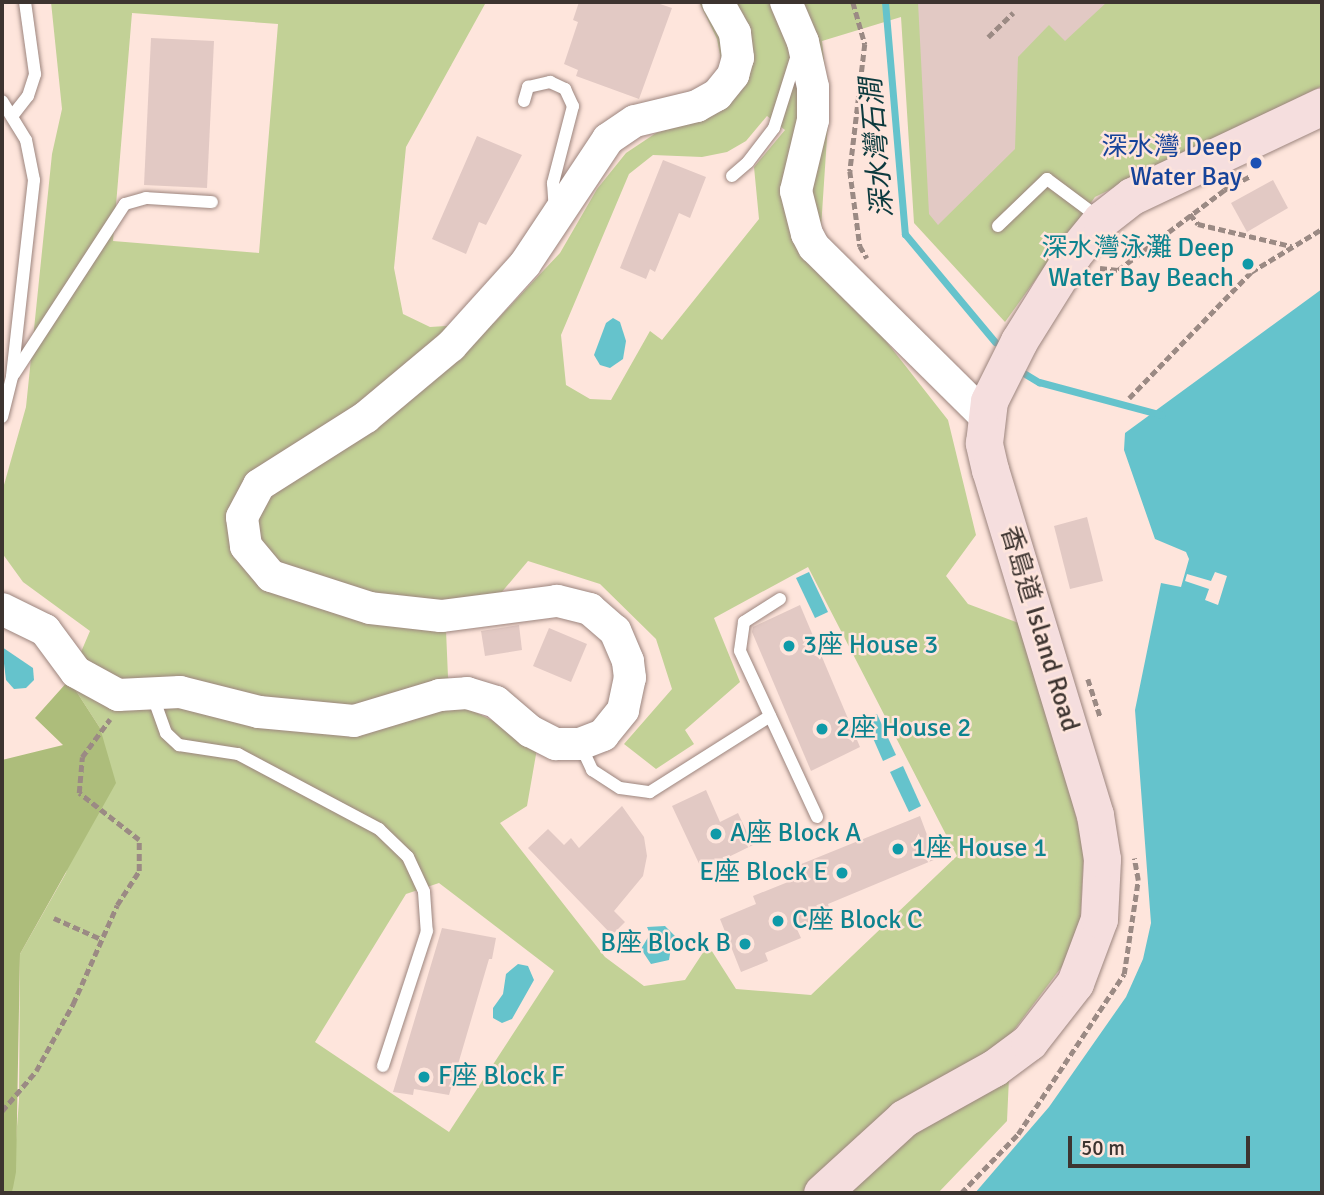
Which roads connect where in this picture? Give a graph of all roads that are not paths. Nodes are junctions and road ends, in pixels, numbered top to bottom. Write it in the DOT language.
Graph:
graph roads {
  1 [pos="25,2"];
  2 [pos="718,2"];
  3 [pos="786,2"];
  4 [pos="803,42"];
  5 [pos="2,101"];
  6 [pos="524,101"];
  7 [pos="1322,106"];
  8 [pos="13,115"];
  9 [pos="732,176"];
  10 [pos="212,202"];
  11 [pos="557,219"];
  12 [pos="1101,220"];
  13 [pos="998,226"];
  14 [pos="12,377"];
  15 [pos="984,415"];
  16 [pos="2,417"];
  17 [pos="780,599"];
  18 [pos="2,609"];
  19 [pos="143,695"];
  20 [pos="770,716"];
  21 [pos="580,744"];
  22 [pos="817,817"];
  23 [pos="383,1066"];
  24 [pos="822,1193"];
  1 -- 8 [label="lane"];
  2 -- 11 [label="street"];
  3 -- 4 [label="street"];
  4 -- 9 [label="lane"];
  4 -- 15 [label="street"];
  5 -- 8 [label="lane"];
  6 -- 11 [label="lane"];
  7 -- 12 [label="main road, 香島道 Island Road"];
  8 -- 14 [label="lane"];
  10 -- 14 [label="lane"];
  11 -- 21 [label="street"];
  12 -- 13 [label="lane"];
  12 -- 15 [label="main road, 香島道 Island Road"];
  14 -- 16 [label="lane"];
  15 -- 24 [label="main road, 香島道 Island Road"];
  17 -- 20 [label="lane"];
  18 -- 19 [label="street"];
  19 -- 21 [label="street"];
  19 -- 23 [label="lane"];
  20 -- 21 [label="lane"];
  20 -- 22 [label="lane"];
}
